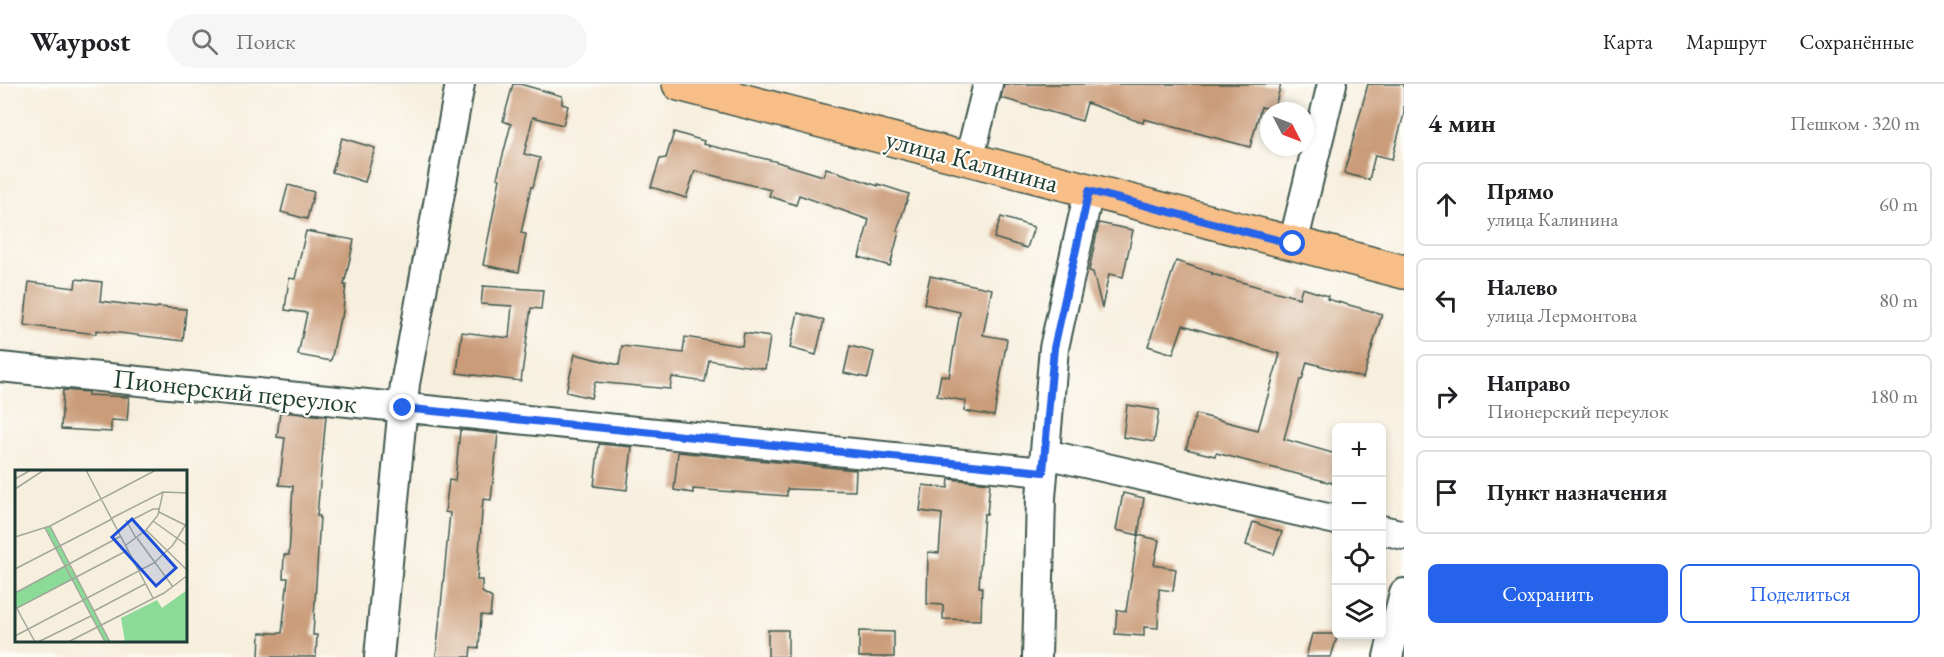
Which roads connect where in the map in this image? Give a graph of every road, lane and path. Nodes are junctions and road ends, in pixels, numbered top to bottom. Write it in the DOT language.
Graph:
graph roads {
  1 [pos="460,84"];
  2 [pos="679,84"];
  3 [pos="988,84"];
  4 [pos="1332,84"];
  5 [pos="969,160"];
  6 [pos="1089,191"];
  7 [pos="1293,244"];
  8 [pos="1404,272"];
  9 [pos="0,367"];
  10 [pos="403,408"];
  11 [pos="1044,463"];
  12 [pos="1332,519"];
  13 [pos="1386,531"];
  14 [pos="1404,535"];
  15 [pos="1404,593"];
  16 [pos="379,657"];
  17 [pos="1037,657"];
  18 [pos="1388,657"];
  1 -- 10 [label="street"];
  2 -- 5 [label="main road, улица Калинина"];
  3 -- 5 [label="street"];
  4 -- 7 [label="street"];
  5 -- 6 [label="main road, улица Калинина"];
  6 -- 7 [label="main road, улица Калинина"];
  6 -- 11 [label="street"];
  7 -- 8 [label="main road, улица Калинина"];
  9 -- 10 [label="street, Пионерский переулок"];
  10 -- 11 [label="street, Пионерский переулок"];
  10 -- 16 [label="street"];
  11 -- 12 [label="street, Пионерский переулок"];
  11 -- 17 [label="street"];
  13 -- 14 [label="street"];
  15 -- 18 [label="street"];
}
